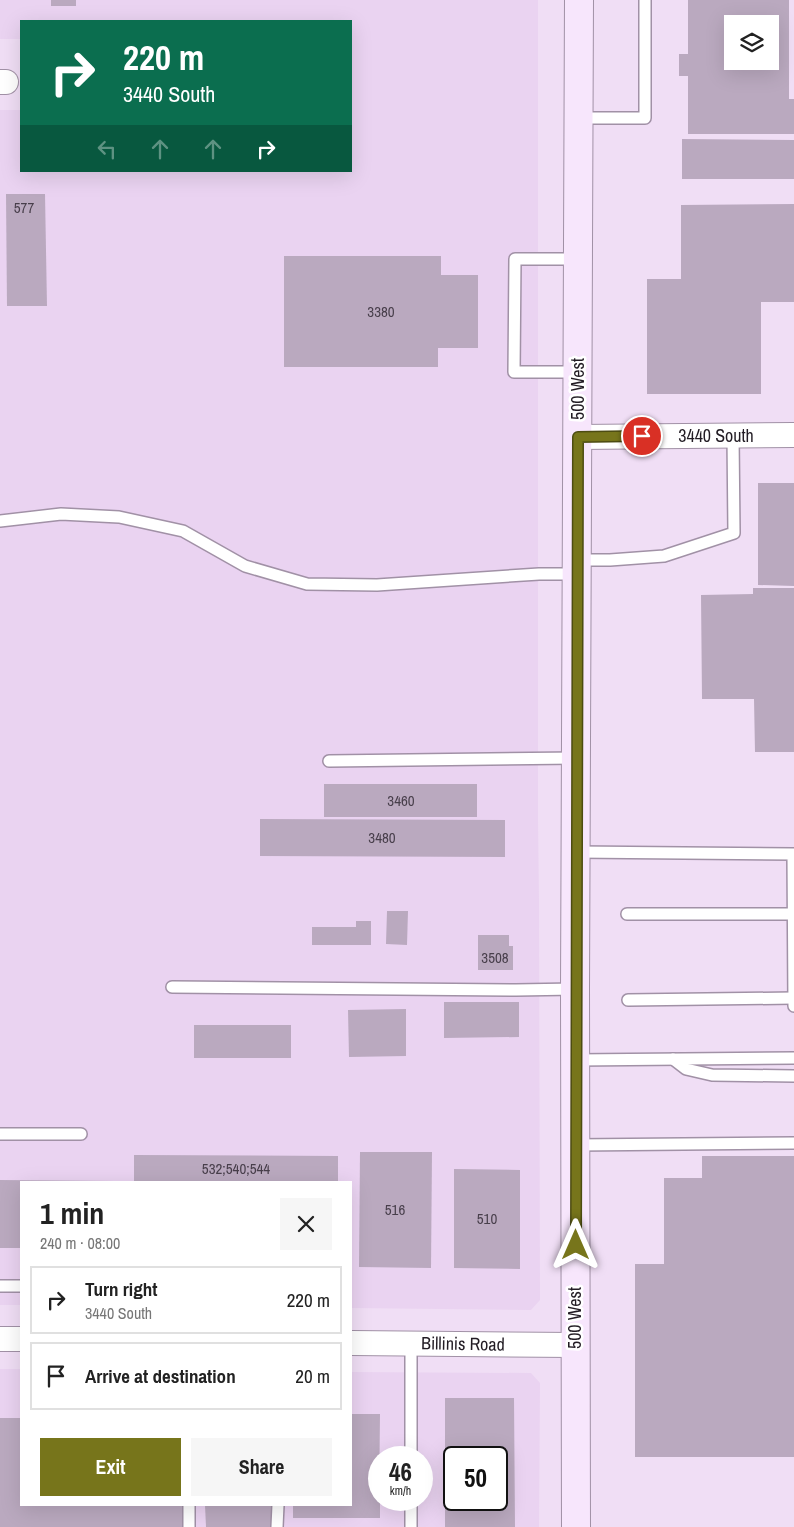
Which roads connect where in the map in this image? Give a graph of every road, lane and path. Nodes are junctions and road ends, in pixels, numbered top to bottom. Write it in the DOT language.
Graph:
graph roads {
  1 [pos="579,0"];
  2 [pos="645,0"];
  3 [pos="579,118"];
  4 [pos="578,259"];
  5 [pos="578,372"];
  6 [pos="794,435"];
  7 [pos="733,436"];
  8 [pos="578,437"];
  9 [pos="0,521"];
  10 [pos="577,567"];
  11 [pos="577,758"];
  12 [pos="330,761"];
  13 [pos="576,852"];
  14 [pos="627,914"];
  15 [pos="793,914"];
  16 [pos="172,987"];
  17 [pos="576,989"];
  18 [pos="794,998"];
  19 [pos="628,1000"];
  20 [pos="794,1006"];
  21 [pos="794,1058"];
  22 [pos="576,1060"];
  23 [pos="673,1060"];
  24 [pos="794,1076"];
  25 [pos="0,1134"];
  26 [pos="81,1134"];
  27 [pos="794,1143"];
  28 [pos="576,1145"];
  29 [pos="0,1286"];
  30 [pos="20,1286"];
  31 [pos="0,1339"];
  32 [pos="20,1339"];
  33 [pos="352,1343"];
  34 [pos="411,1343"];
  35 [pos="575,1345"];
  36 [pos="411,1446"];
  37 [pos="189,1506"];
  38 [pos="278,1506"];
  39 [pos="410,1511"];
  40 [pos="189,1527"];
  41 [pos="277,1527"];
  42 [pos="410,1527"];
  43 [pos="576,1527"];
  1 -- 3 [label="main road, 500 West"];
  2 -- 3 [label="lane"];
  3 -- 4 [label="main road, 500 West"];
  4 -- 5 [label="main road, 500 West"];
  4 -- 5 [label="lane"];
  5 -- 8 [label="main road, 500 West"];
  6 -- 7 [label="street, 3440 South"];
  7 -- 8 [label="street, 3440 South"];
  7 -- 10 [label="lane"];
  8 -- 10 [label="main road, 500 West"];
  9 -- 10 [label="lane"];
  10 -- 11 [label="main road, 500 West"];
  11 -- 12 [label="lane"];
  11 -- 13 [label="main road, 500 West"];
  13 -- 15 [label="lane"];
  13 -- 17 [label="main road, 500 West"];
  14 -- 15 [label="lane"];
  15 -- 18 [label="lane"];
  16 -- 17 [label="lane"];
  17 -- 22 [label="main road, 500 West"];
  18 -- 19 [label="lane"];
  18 -- 20 [label="lane"];
  21 -- 23 [label="lane"];
  22 -- 23 [label="lane"];
  22 -- 28 [label="main road, 500 West"];
  23 -- 24 [label="lane"];
  25 -- 26 [label="lane"];
  27 -- 28 [label="lane"];
  28 -- 35 [label="main road, 500 West"];
  29 -- 30 [label="lane"];
  31 -- 32 [label="street"];
  33 -- 34 [label="street, Billinis Road"];
  34 -- 35 [label="street, Billinis Road"];
  34 -- 36 [label="lane"];
  35 -- 43 [label="main road, 500 West"];
  37 -- 40 [label="lane"];
  38 -- 41 [label="lane"];
  39 -- 42 [label="lane"];
}
